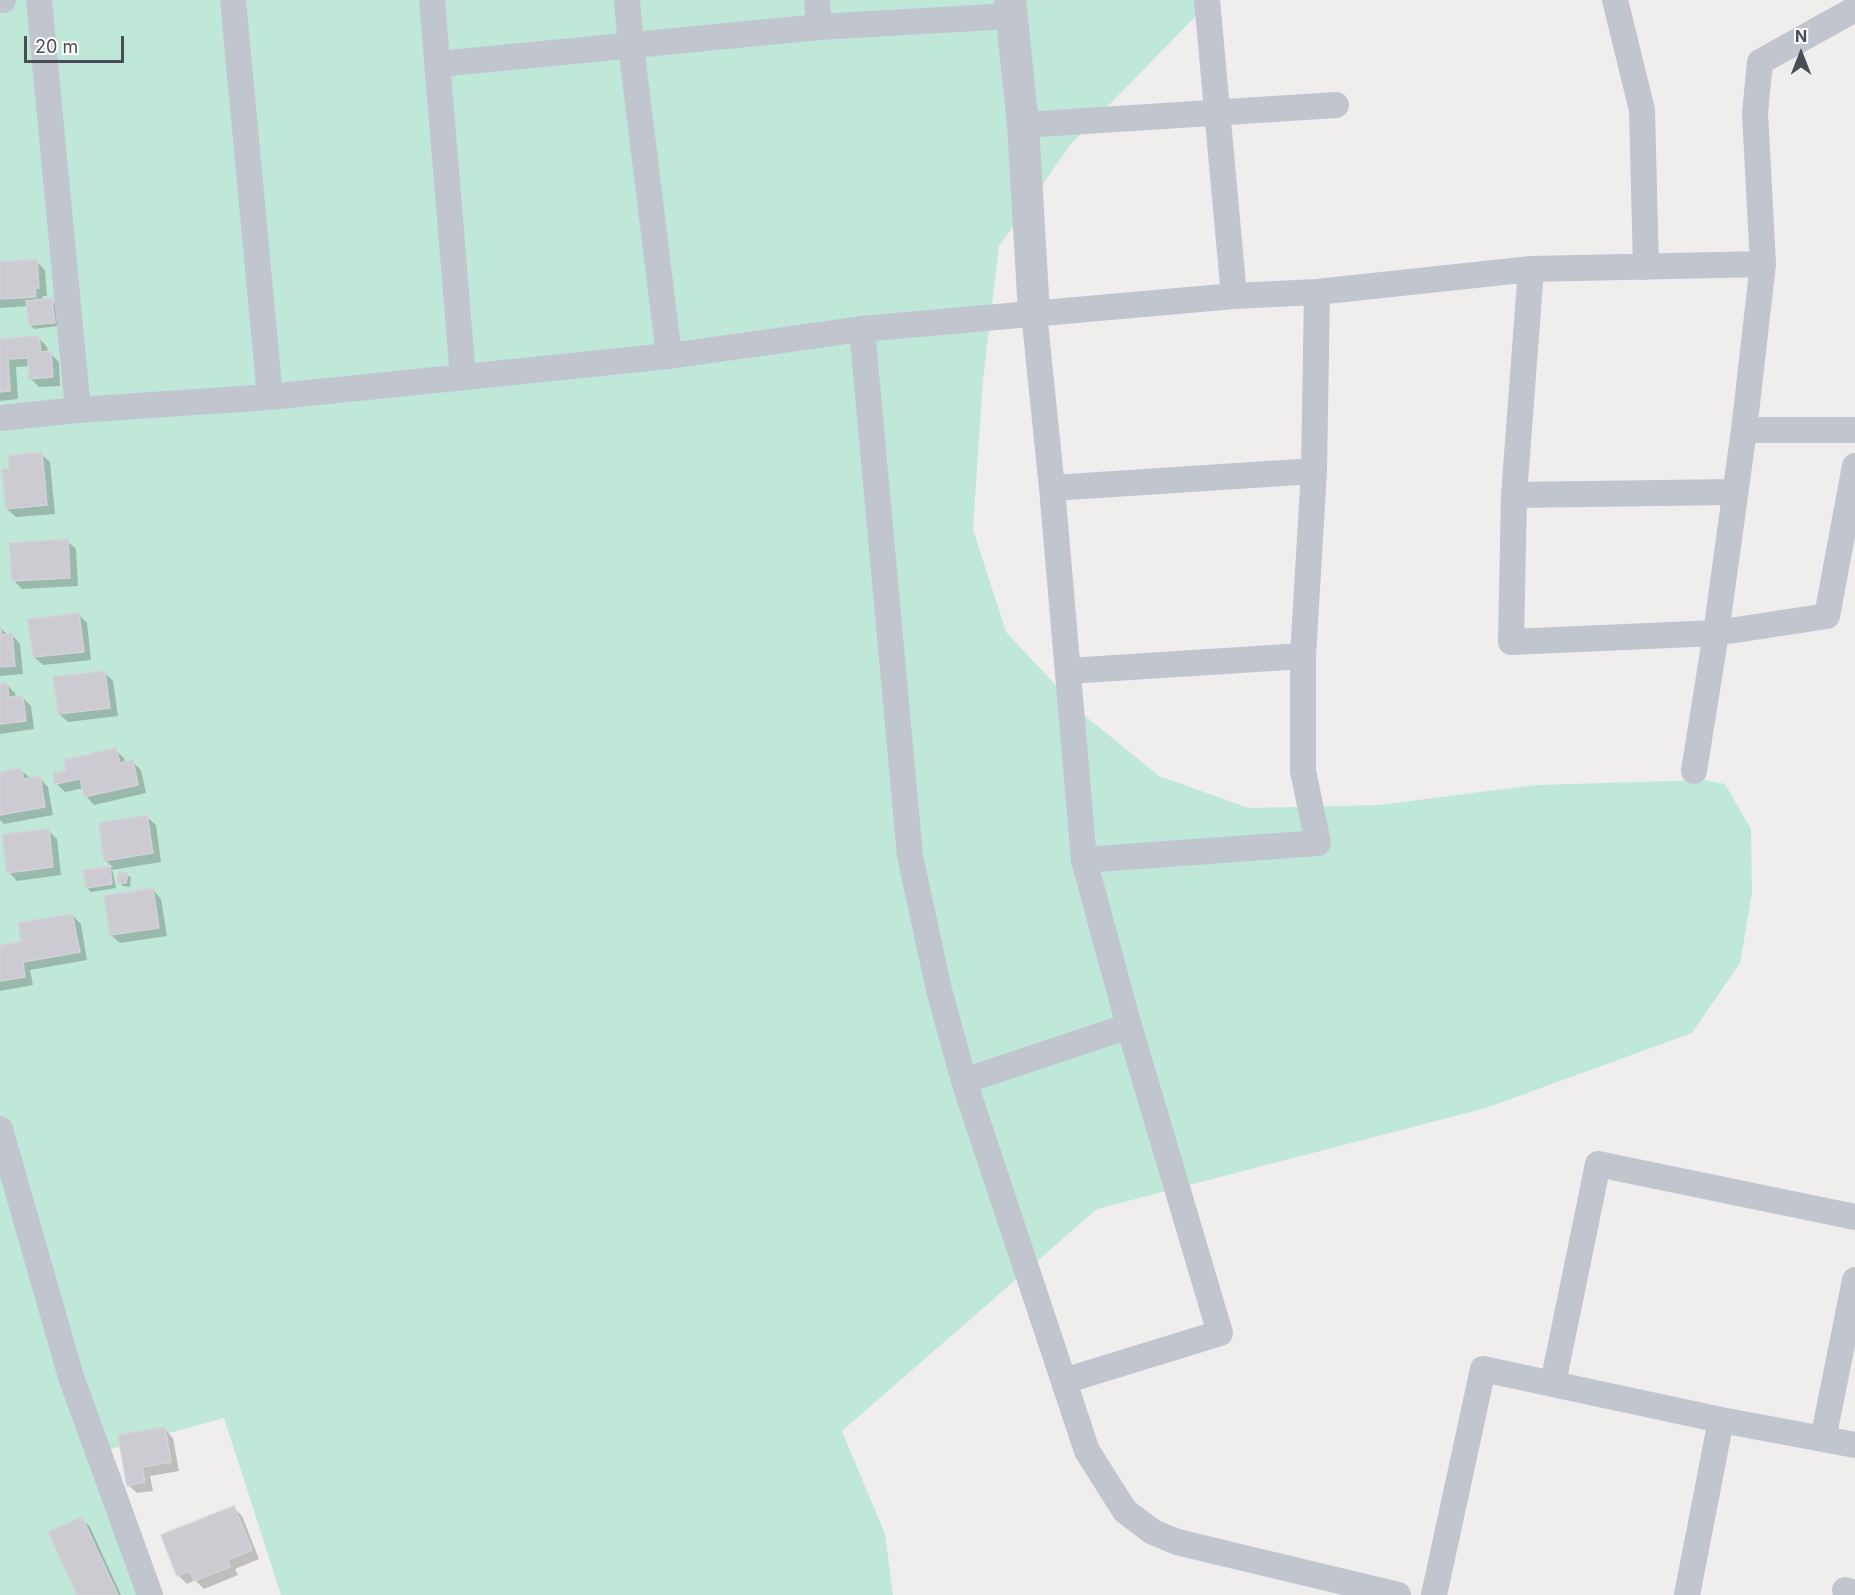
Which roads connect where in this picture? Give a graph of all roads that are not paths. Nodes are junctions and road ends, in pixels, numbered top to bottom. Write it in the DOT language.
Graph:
graph roads {
  1 [pos="39,0"];
  2 [pos="233,0"];
  3 [pos="432,0"];
  4 [pos="627,0"];
  5 [pos="817,0"];
  6 [pos="1207,0"];
  7 [pos="1615,0"];
  8 [pos="1011,8"];
  9 [pos="1855,9"];
  10 [pos="819,27"];
  11 [pos="631,46"];
  12 [pos="439,64"];
  13 [pos="1336,105"];
  14 [pos="1216,113"];
  15 [pos="1023,125"];
  16 [pos="1763,264"];
  17 [pos="1646,267"];
  18 [pos="1532,269"];
  19 [pos="1317,292"];
  20 [pos="1234,296"];
  21 [pos="1034,313"];
  22 [pos="862,329"];
  23 [pos="669,356"];
  24 [pos="462,377"];
  25 [pos="270,398"];
  26 [pos="78,410"];
  27 [pos="0,418"];
  28 [pos="1744,430"];
  29 [pos="1855,430"];
  30 [pos="1855,466"];
  31 [pos="1314,471"];
  32 [pos="1052,488"];
  33 [pos="1734,492"];
  34 [pos="1514,495"];
  35 [pos="1716,633"];
  36 [pos="1302,656"];
  37 [pos="1068,671"];
  38 [pos="1694,771"];
  39 [pos="1084,860"];
  40 [pos="1130,1026"];
  41 [pos="964,1081"];
  42 [pos="0,1129"];
  43 [pos="1855,1217"];
  44 [pos="1855,1280"];
  45 [pos="1064,1382"];
  46 [pos="1553,1383"];
  47 [pos="1720,1420"];
  48 [pos="1822,1438"];
  49 [pos="1855,1445"];
  50 [pos="150,1595"];
  51 [pos="1398,1595"];
  52 [pos="1434,1595"];
  53 [pos="1687,1595"];
  1 -- 26 [label="street"];
  2 -- 25 [label="street"];
  3 -- 12 [label="street"];
  4 -- 11 [label="street"];
  5 -- 10 [label="street"];
  6 -- 14 [label="street"];
  7 -- 17 [label="street"];
  8 -- 10 [label="street"];
  8 -- 15 [label="street"];
  9 -- 16 [label="street"];
  10 -- 11 [label="street"];
  11 -- 12 [label="street"];
  11 -- 23 [label="street"];
  12 -- 24 [label="street"];
  13 -- 14 [label="street"];
  14 -- 15 [label="street"];
  14 -- 20 [label="street"];
  15 -- 21 [label="street"];
  16 -- 17 [label="street"];
  16 -- 28 [label="street"];
  17 -- 18 [label="street"];
  18 -- 19 [label="street"];
  18 -- 34 [label="street"];
  19 -- 20 [label="street"];
  19 -- 31 [label="street"];
  20 -- 21 [label="street"];
  21 -- 22 [label="street"];
  21 -- 32 [label="street"];
  22 -- 23 [label="street"];
  22 -- 41 [label="street"];
  23 -- 24 [label="street"];
  24 -- 25 [label="street"];
  25 -- 26 [label="street"];
  26 -- 27 [label="street"];
  28 -- 29 [label="street"];
  28 -- 33 [label="street"];
  30 -- 35 [label="street"];
  31 -- 32 [label="street"];
  31 -- 36 [label="street"];
  32 -- 37 [label="street"];
  33 -- 34 [label="street"];
  33 -- 35 [label="street"];
  34 -- 35 [label="street"];
  35 -- 38 [label="street"];
  36 -- 37 [label="street"];
  36 -- 39 [label="street"];
  37 -- 39 [label="street"];
  39 -- 40 [label="street"];
  40 -- 41 [label="street"];
  40 -- 45 [label="street"];
  41 -- 45 [label="street"];
  42 -- 50 [label="street"];
  43 -- 46 [label="street"];
  44 -- 48 [label="street"];
  45 -- 51 [label="street"];
  46 -- 47 [label="street"];
  46 -- 52 [label="street"];
  47 -- 48 [label="street"];
  47 -- 53 [label="street"];
  48 -- 49 [label="street"];
}
